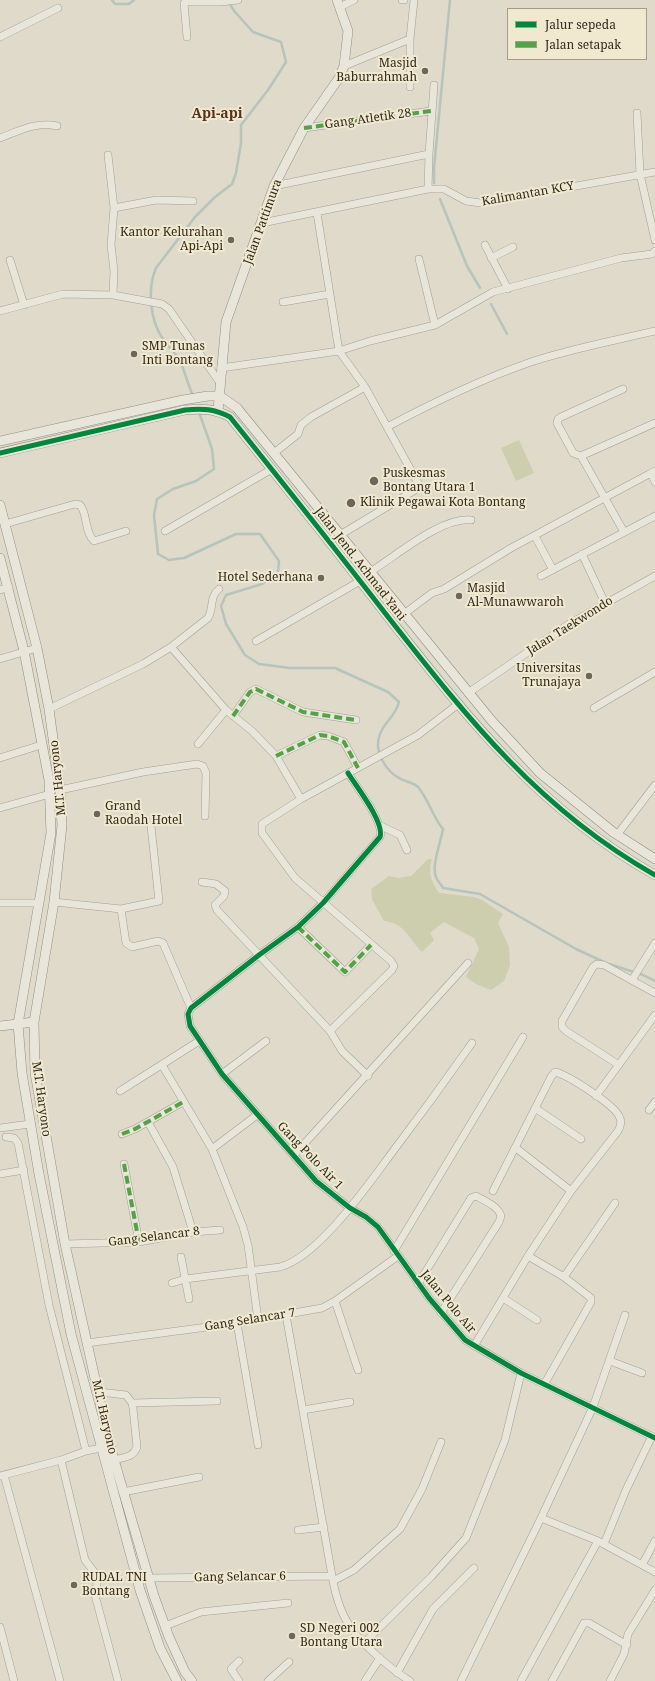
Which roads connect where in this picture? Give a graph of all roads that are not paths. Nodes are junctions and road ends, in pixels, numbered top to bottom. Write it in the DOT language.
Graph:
graph roads {
  1 [pos="354,0"];
  2 [pos="414,0"];
  3 [pos="236,1"];
  4 [pos="338,3"];
  5 [pos="58,8"];
  6 [pos="0,37"];
  7 [pos="187,37"];
  8 [pos="410,39"];
  9 [pos="344,66"];
  10 [pos="434,85"];
  11 [pos="410,87"];
  12 [pos="431,111"];
  13 [pos="637,113"];
  14 [pos="58,126"];
  15 [pos="304,128"];
  16 [pos="0,138"];
  17 [pos="428,154"];
  18 [pos="108,155"];
  19 [pos="655,172"];
  20 [pos="640,174"];
  21 [pos="274,186"];
  22 [pos="428,189"];
  23 [pos="193,201"];
  24 [pos="114,208"];
  25 [pos="316,213"];
  26 [pos="262,223"];
  27 [pos="653,224"];
  28 [pos="655,240"];
  29 [pos="485,245"];
  30 [pos="513,247"];
  31 [pos="655,250"];
  32 [pos="491,258"];
  33 [pos="419,259"];
  34 [pos="10,260"];
  35 [pos="508,289"];
  36 [pos="330,294"];
  37 [pos="113,295"];
  38 [pos="283,302"];
  39 [pos="24,305"];
  40 [pos="0,311"];
  41 [pos="435,325"];
  42 [pos="655,331"];
  43 [pos="339,351"];
  44 [pos="220,368"];
  45 [pos="220,383"];
  46 [pos="364,387"];
  47 [pos="622,389"];
  48 [pos="220,396"];
  49 [pos="218,411"];
  50 [pos="655,423"];
  51 [pos="387,428"];
  52 [pos="0,441"];
  53 [pos="0,453"];
  54 [pos="274,453"];
  55 [pos="581,456"];
  56 [pos="272,469"];
  57 [pos="653,472"];
  58 [pos="655,482"];
  59 [pos="604,498"];
  60 [pos="0,505"];
  61 [pos="655,516"];
  62 [pos="471,520"];
  63 [pos="330,523"];
  64 [pos="5,524"];
  65 [pos="320,530"];
  66 [pos="126,531"];
  67 [pos="165,531"];
  68 [pos="624,532"];
  69 [pos="340,535"];
  70 [pos="535,536"];
  71 [pos="347,544"];
  72 [pos="336,551"];
  73 [pos="582,554"];
  74 [pos="0,558"];
  75 [pos="553,570"];
  76 [pos="370,572"];
  77 [pos="541,576"];
  78 [pos="655,576"];
  79 [pos="360,581"];
  80 [pos="219,588"];
  81 [pos="4,589"];
  82 [pos="605,603"];
  83 [pos="404,614"];
  84 [pos="256,641"];
  85 [pos="171,647"];
  86 [pos="36,648"];
  87 [pos="24,652"];
  88 [pos="0,659"];
  89 [pos="655,672"];
  90 [pos="468,693"];
  91 [pos="458,705"];
  92 [pos="594,708"];
  93 [pos="50,709"];
  94 [pos="226,710"];
  95 [pos="234,716"];
  96 [pos="356,720"];
  97 [pos="198,744"];
  98 [pos="41,745"];
  99 [pos="276,756"];
  100 [pos="0,758"];
  101 [pos="358,768"];
  102 [pos="348,773"];
  103 [pos="655,785"];
  104 [pos="60,790"];
  105 [pos="50,794"];
  106 [pos="301,799"];
  107 [pos="0,808"];
  108 [pos="205,816"];
  109 [pos="601,822"];
  110 [pos="150,826"];
  111 [pos="381,826"];
  112 [pos="593,835"];
  113 [pos="617,835"];
  114 [pos="608,846"];
  115 [pos="407,850"];
  116 [pos="655,859"];
  117 [pos="655,875"];
  118 [pos="202,882"];
  119 [pos="54,902"];
  120 [pos="0,903"];
  121 [pos="39,903"];
  122 [pos="323,903"];
  123 [pos="121,909"];
  124 [pos="298,928"];
  125 [pos="655,943"];
  126 [pos="371,945"];
  127 [pos="259,955"];
  128 [pos="468,963"];
  129 [pos="634,978"];
  130 [pos="655,993"];
  131 [pos="191,1008"];
  132 [pos="655,1015"];
  133 [pos="34,1022"];
  134 [pos="18,1024"];
  135 [pos="0,1026"];
  136 [pos="330,1031"];
  137 [pos="523,1037"];
  138 [pos="199,1041"];
  139 [pos="266,1041"];
  140 [pos="472,1043"];
  141 [pos="162,1065"];
  142 [pos="617,1067"];
  143 [pos="222,1074"];
  144 [pos="368,1076"];
  145 [pos="120,1091"];
  146 [pos="596,1096"];
  147 [pos="183,1102"];
  148 [pos="655,1102"];
  149 [pos="535,1108"];
  150 [pos="649,1110"];
  151 [pos="257,1115"];
  152 [pos="148,1122"];
  153 [pos="30,1124"];
  154 [pos="0,1128"];
  155 [pos="122,1134"];
  156 [pos="6,1138"];
  157 [pos="581,1139"];
  158 [pos="516,1148"];
  159 [pos="212,1149"];
  160 [pos="295,1154"];
  161 [pos="124,1164"];
  162 [pos="24,1170"];
  163 [pos="0,1174"];
  164 [pos="493,1191"];
  165 [pos="571,1191"];
  166 [pos="616,1203"];
  167 [pos="350,1208"];
  168 [pos="220,1230"];
  169 [pos="193,1232"];
  170 [pos="139,1242"];
  171 [pos="65,1244"];
  172 [pos="396,1253"];
  173 [pos="528,1256"];
  174 [pos="181,1257"];
  175 [pos="252,1270"];
  176 [pos="564,1278"];
  177 [pos="185,1279"];
  178 [pos="172,1283"];
  179 [pos="418,1284"];
  180 [pos="503,1298"];
  181 [pos="189,1299"];
  182 [pos="335,1301"];
  183 [pos="441,1313"];
  184 [pos="286,1315"];
  185 [pos="625,1315"];
  186 [pos="258,1320"];
  187 [pos="537,1320"];
  188 [pos="237,1323"];
  189 [pos="87,1343"];
  190 [pos="474,1346"];
  191 [pos="610,1361"];
  192 [pos="358,1370"];
  193 [pos="521,1373"];
  194 [pos="642,1373"];
  195 [pos="545,1383"];
  196 [pos="99,1392"];
  197 [pos="217,1401"];
  198 [pos="132,1402"];
  199 [pos="350,1402"];
  200 [pos="593,1407"];
  201 [pos="303,1410"];
  202 [pos="653,1437"];
  203 [pos="441,1442"];
  204 [pos="258,1445"];
  205 [pos="110,1446"];
  206 [pos="100,1448"];
  207 [pos="86,1451"];
  208 [pos="61,1460"];
  209 [pos="114,1460"];
  210 [pos="2,1476"];
  211 [pos="199,1477"];
  212 [pos="123,1492"];
  213 [pos="541,1518"];
  214 [pos="324,1527"];
  215 [pos="298,1530"];
  216 [pos="655,1541"];
  217 [pos="601,1543"];
  218 [pos="642,1565"];
  219 [pos="474,1568"];
  220 [pos="655,1572"];
  221 [pos="148,1578"];
  222 [pos="333,1579"];
  223 [pos="655,1590"];
  224 [pos="288,1603"];
  225 [pos="165,1626"];
  226 [pos="0,1627"];
  227 [pos="365,1642"];
  228 [pos="627,1645"];
  229 [pos="380,1658"];
  230 [pos="239,1661"];
  231 [pos="289,1662"];
  232 [pos="185,1672"];
  233 [pos="397,1673"];
  234 [pos="174,1680"];
  235 [pos="14,1681"];
  236 [pos="60,1681"];
  237 [pos="118,1681"];
  238 [pos="192,1681"];
  239 [pos="239,1681"];
  240 [pos="268,1681"];
  241 [pos="365,1681"];
  242 [pos="410,1681"];
  243 [pos="461,1681"];
  244 [pos="521,1681"];
  245 [pos="552,1681"];
  246 [pos="610,1681"];
  1 -- 4 [label="street"];
  2 -- 8 [label="street"];
  3 -- 7 [label="street"];
  4 -- 9 [label="main road, Jalan Pattimura"];
  5 -- 6 [label="street"];
  8 -- 9 [label="street"];
  8 -- 11 [label="street"];
  9 -- 15 [label="main road, Jalan Pattimura"];
  10 -- 12 [label="street"];
  12 -- 15 [label="street, Gang Atletik 28"];
  12 -- 17 [label="street"];
  13 -- 20 [label="street"];
  14 -- 16 [label="street"];
  15 -- 21 [label="main road, Jalan Pattimura"];
  17 -- 21 [label="street"];
  17 -- 22 [label="street"];
  18 -- 24 [label="street"];
  19 -- 20 [label="street, Kalimantan KCY"];
  20 -- 22 [label="street, Kalimantan KCY"];
  20 -- 27 [label="street"];
  21 -- 26 [label="main road, Jalan Pattimura"];
  22 -- 25 [label="street, Kalimantan KCY"];
  23 -- 24 [label="street"];
  24 -- 37 [label="street"];
  25 -- 26 [label="street, Kalimantan KCY"];
  25 -- 36 [label="street"];
  26 -- 44 [label="main road, Jalan Pattimura"];
  27 -- 28 [label="street"];
  29 -- 32 [label="street"];
  30 -- 32 [label="street"];
  31 -- 35 [label="street"];
  32 -- 35 [label="street"];
  33 -- 41 [label="street"];
  34 -- 39 [label="street"];
  35 -- 41 [label="street"];
  36 -- 38 [label="street"];
  36 -- 43 [label="street"];
  37 -- 39 [label="street"];
  37 -- 45 [label="street"];
  39 -- 40 [label="street"];
  41 -- 43 [label="street"];
  42 -- 51 [label="street"];
  43 -- 44 [label="street"];
  43 -- 46 [label="street"];
  44 -- 45 [label="main road, Jalan Pattimura"];
  45 -- 48 [label="main road, Jalan Pattimura"];
  46 -- 51 [label="street"];
  46 -- 54 [label="street"];
  47 -- 55 [label="street"];
  48 -- 49 [label="main road, Jalan Pattimura"];
  48 -- 52 [label="main road"];
  48 -- 54 [label="main road, Jalan Jend. Achmad Yani"];
  49 -- 53 [label="main road, Jalan Jend. Achmad Yani"];
  49 -- 56 [label="main road, Jalan Jend. Achmad Yani"];
  50 -- 55 [label="street"];
  51 -- 69 [label="street"];
  54 -- 63 [label="main road, Jalan Jend. Achmad Yani"];
  55 -- 59 [label="street"];
  56 -- 65 [label="main road, Jalan Jend. Achmad Yani"];
  56 -- 67 [label="street"];
  57 -- 58 [label="street"];
  57 -- 59 [label="street"];
  59 -- 68 [label="street"];
  59 -- 70 [label="street"];
  60 -- 64 [label="main road, M.T. Haryono"];
  61 -- 68 [label="street"];
  62 -- 76 [label="street"];
  63 -- 65 [label="main road"];
  63 -- 69 [label="main road, Jalan Jend. Achmad Yani"];
  64 -- 66 [label="street"];
  64 -- 86 [label="main road, M.T. Haryono"];
  65 -- 72 [label="main road, Jalan Jend. Achmad Yani"];
  68 -- 73 [label="street"];
  69 -- 71 [label="main road, Jalan Jend. Achmad Yani"];
  70 -- 75 [label="street"];
  70 -- 83 [label="street"];
  71 -- 72 [label="main road"];
  71 -- 76 [label="main road, Jalan Jend. Achmad Yani"];
  72 -- 79 [label="main road, Jalan Jend. Achmad Yani"];
  73 -- 75 [label="street"];
  73 -- 82 [label="street"];
  74 -- 81 [label="main road, M.T. Haryono"];
  75 -- 77 [label="street"];
  76 -- 83 [label="main road, Jalan Jend. Achmad Yani"];
  78 -- 82 [label="street, Jalan Taekwondo"];
  79 -- 84 [label="street"];
  79 -- 91 [label="main road, Jalan Jend. Achmad Yani"];
  80 -- 85 [label="street"];
  81 -- 87 [label="main road, M.T. Haryono"];
  82 -- 90 [label="street, Jalan Taekwondo"];
  83 -- 90 [label="main road, Jalan Jend. Achmad Yani"];
  85 -- 93 [label="street"];
  85 -- 94 [label="street"];
  86 -- 87 [label="street"];
  86 -- 93 [label="main road, M.T. Haryono"];
  87 -- 88 [label="street"];
  87 -- 98 [label="main road, M.T. Haryono"];
  89 -- 92 [label="street"];
  90 -- 109 [label="main road, Jalan Jend. Achmad Yani"];
  91 -- 101 [label="street"];
  91 -- 112 [label="main road, Jalan Jend. Achmad Yani"];
  93 -- 104 [label="main road, M.T. Haryono"];
  94 -- 95 [label="street"];
  94 -- 97 [label="street"];
  95 -- 96 [label="street"];
  95 -- 99 [label="street"];
  98 -- 100 [label="street"];
  98 -- 105 [label="main road, M.T. Haryono"];
  99 -- 101 [label="street"];
  99 -- 106 [label="street"];
  101 -- 102 [label="street"];
  102 -- 106 [label="street"];
  102 -- 111 [label="street"];
  103 -- 113 [label="street"];
  104 -- 108 [label="street"];
  104 -- 119 [label="main road, M.T. Haryono"];
  105 -- 107 [label="street"];
  105 -- 121 [label="main road, M.T. Haryono"];
  106 -- 122 [label="street"];
  109 -- 112 [label="main road"];
  109 -- 113 [label="main road, Jalan Jend. Achmad Yani"];
  110 -- 123 [label="street"];
  111 -- 115 [label="street"];
  111 -- 122 [label="street"];
  112 -- 114 [label="main road, Jalan Jend. Achmad Yani"];
  113 -- 114 [label="main road"];
  113 -- 116 [label="main road, Jalan Jend. Achmad Yani"];
  114 -- 117 [label="main road, Jalan Jend. Achmad Yani"];
  118 -- 127 [label="street"];
  119 -- 123 [label="street"];
  119 -- 133 [label="main road, M.T. Haryono"];
  120 -- 121 [label="street"];
  121 -- 134 [label="main road, M.T. Haryono"];
  122 -- 124 [label="street"];
  122 -- 126 [label="street"];
  123 -- 131 [label="street"];
  124 -- 126 [label="street"];
  124 -- 127 [label="street"];
  125 -- 129 [label="street"];
  126 -- 136 [label="street"];
  127 -- 131 [label="street"];
  127 -- 136 [label="street"];
  128 -- 144 [label="street"];
  129 -- 130 [label="street"];
  129 -- 142 [label="street"];
  131 -- 138 [label="street, Gang Polo Air 1"];
  132 -- 142 [label="street"];
  133 -- 134 [label="main road"];
  133 -- 171 [label="main road, M.T. Haryono"];
  134 -- 135 [label="main road"];
  134 -- 153 [label="main road, M.T. Haryono"];
  136 -- 144 [label="street"];
  137 -- 172 [label="street"];
  138 -- 141 [label="street"];
  138 -- 143 [label="street, Gang Polo Air 1"];
  139 -- 143 [label="street"];
  140 -- 167 [label="street"];
  141 -- 145 [label="street"];
  141 -- 147 [label="street"];
  142 -- 146 [label="street"];
  143 -- 151 [label="street, Gang Polo Air 1"];
  144 -- 160 [label="street"];
  146 -- 149 [label="street"];
  146 -- 165 [label="street"];
  147 -- 152 [label="street"];
  147 -- 159 [label="street"];
  148 -- 150 [label="street"];
  149 -- 157 [label="street"];
  149 -- 158 [label="street"];
  151 -- 159 [label="street"];
  151 -- 160 [label="street, Gang Polo Air 1"];
  152 -- 155 [label="street"];
  152 -- 169 [label="street"];
  153 -- 154 [label="street"];
  153 -- 206 [label="main road, M.T. Haryono"];
  156 -- 162 [label="street"];
  158 -- 164 [label="street"];
  158 -- 165 [label="street"];
  159 -- 175 [label="street"];
  160 -- 167 [label="street, Gang Polo Air 1"];
  161 -- 170 [label="street"];
  162 -- 163 [label="street"];
  162 -- 207 [label="street"];
  165 -- 173 [label="street"];
  166 -- 176 [label="street"];
  167 -- 172 [label="street, Jalan Polo Air"];
  167 -- 175 [label="street"];
  168 -- 169 [label="street, Gang Selancar 8"];
  169 -- 170 [label="street, Gang Selancar 8"];
  170 -- 171 [label="street, Gang Selancar 8"];
  171 -- 189 [label="main road, M.T. Haryono"];
  172 -- 179 [label="street, Jalan Polo Air"];
  172 -- 182 [label="street, Gang Selancar 7"];
  173 -- 176 [label="street"];
  173 -- 180 [label="street"];
  174 -- 177 [label="street"];
  175 -- 177 [label="street"];
  175 -- 186 [label="street"];
  176 -- 195 [label="street"];
  177 -- 178 [label="street"];
  177 -- 181 [label="street"];
  179 -- 183 [label="street, Jalan Polo Air"];
  179 -- 183 [label="street"];
  180 -- 187 [label="street"];
  180 -- 190 [label="street"];
  182 -- 184 [label="street, Gang Selancar 7"];
  182 -- 192 [label="street"];
  183 -- 190 [label="street, Jalan Polo Air"];
  184 -- 186 [label="street, Gang Selancar 7"];
  184 -- 201 [label="street"];
  185 -- 191 [label="street"];
  186 -- 188 [label="street, Gang Selancar 7"];
  188 -- 189 [label="street, Gang Selancar 7"];
  188 -- 204 [label="street"];
  189 -- 196 [label="main road, M.T. Haryono"];
  190 -- 193 [label="street, Jalan Polo Air"];
  191 -- 194 [label="street"];
  191 -- 200 [label="street"];
  193 -- 195 [label="street, Jalan Polo Air"];
  193 -- 227 [label="street"];
  195 -- 200 [label="street, Jalan Polo Air"];
  196 -- 198 [label="street"];
  196 -- 205 [label="main road, M.T. Haryono"];
  197 -- 198 [label="street"];
  198 -- 209 [label="street"];
  199 -- 201 [label="street"];
  200 -- 202 [label="street, Jalan Polo Air"];
  200 -- 213 [label="street"];
  201 -- 214 [label="street"];
  202 -- 217 [label="street"];
  203 -- 222 [label="street"];
  205 -- 206 [label="street"];
  205 -- 209 [label="main road, M.T. Haryono"];
  206 -- 207 [label="street"];
  206 -- 234 [label="main road, M.T. Haryono"];
  207 -- 208 [label="street"];
  208 -- 210 [label="street"];
  208 -- 237 [label="street"];
  209 -- 212 [label="main road, M.T. Haryono"];
  210 -- 236 [label="street"];
  211 -- 212 [label="street"];
  212 -- 221 [label="main road, M.T. Haryono"];
  213 -- 217 [label="street"];
  213 -- 243 [label="street"];
  214 -- 215 [label="street"];
  214 -- 222 [label="street"];
  216 -- 218 [label="street"];
  217 -- 218 [label="street"];
  217 -- 244 [label="street"];
  218 -- 220 [label="street"];
  219 -- 233 [label="street"];
  221 -- 222 [label="street, Gang Selancar 6"];
  221 -- 225 [label="main road, M.T. Haryono"];
  222 -- 227 [label="street"];
  223 -- 228 [label="street"];
  224 -- 225 [label="street"];
  225 -- 232 [label="main road, M.T. Haryono"];
  226 -- 235 [label="street"];
  227 -- 229 [label="street"];
  228 -- 245 [label="street"];
  228 -- 246 [label="street"];
  229 -- 233 [label="street"];
  229 -- 241 [label="street"];
  230 -- 239 [label="street"];
  231 -- 240 [label="street"];
  232 -- 234 [label="street"];
  232 -- 238 [label="main road, M.T. Haryono"];
  233 -- 242 [label="street"];
}
